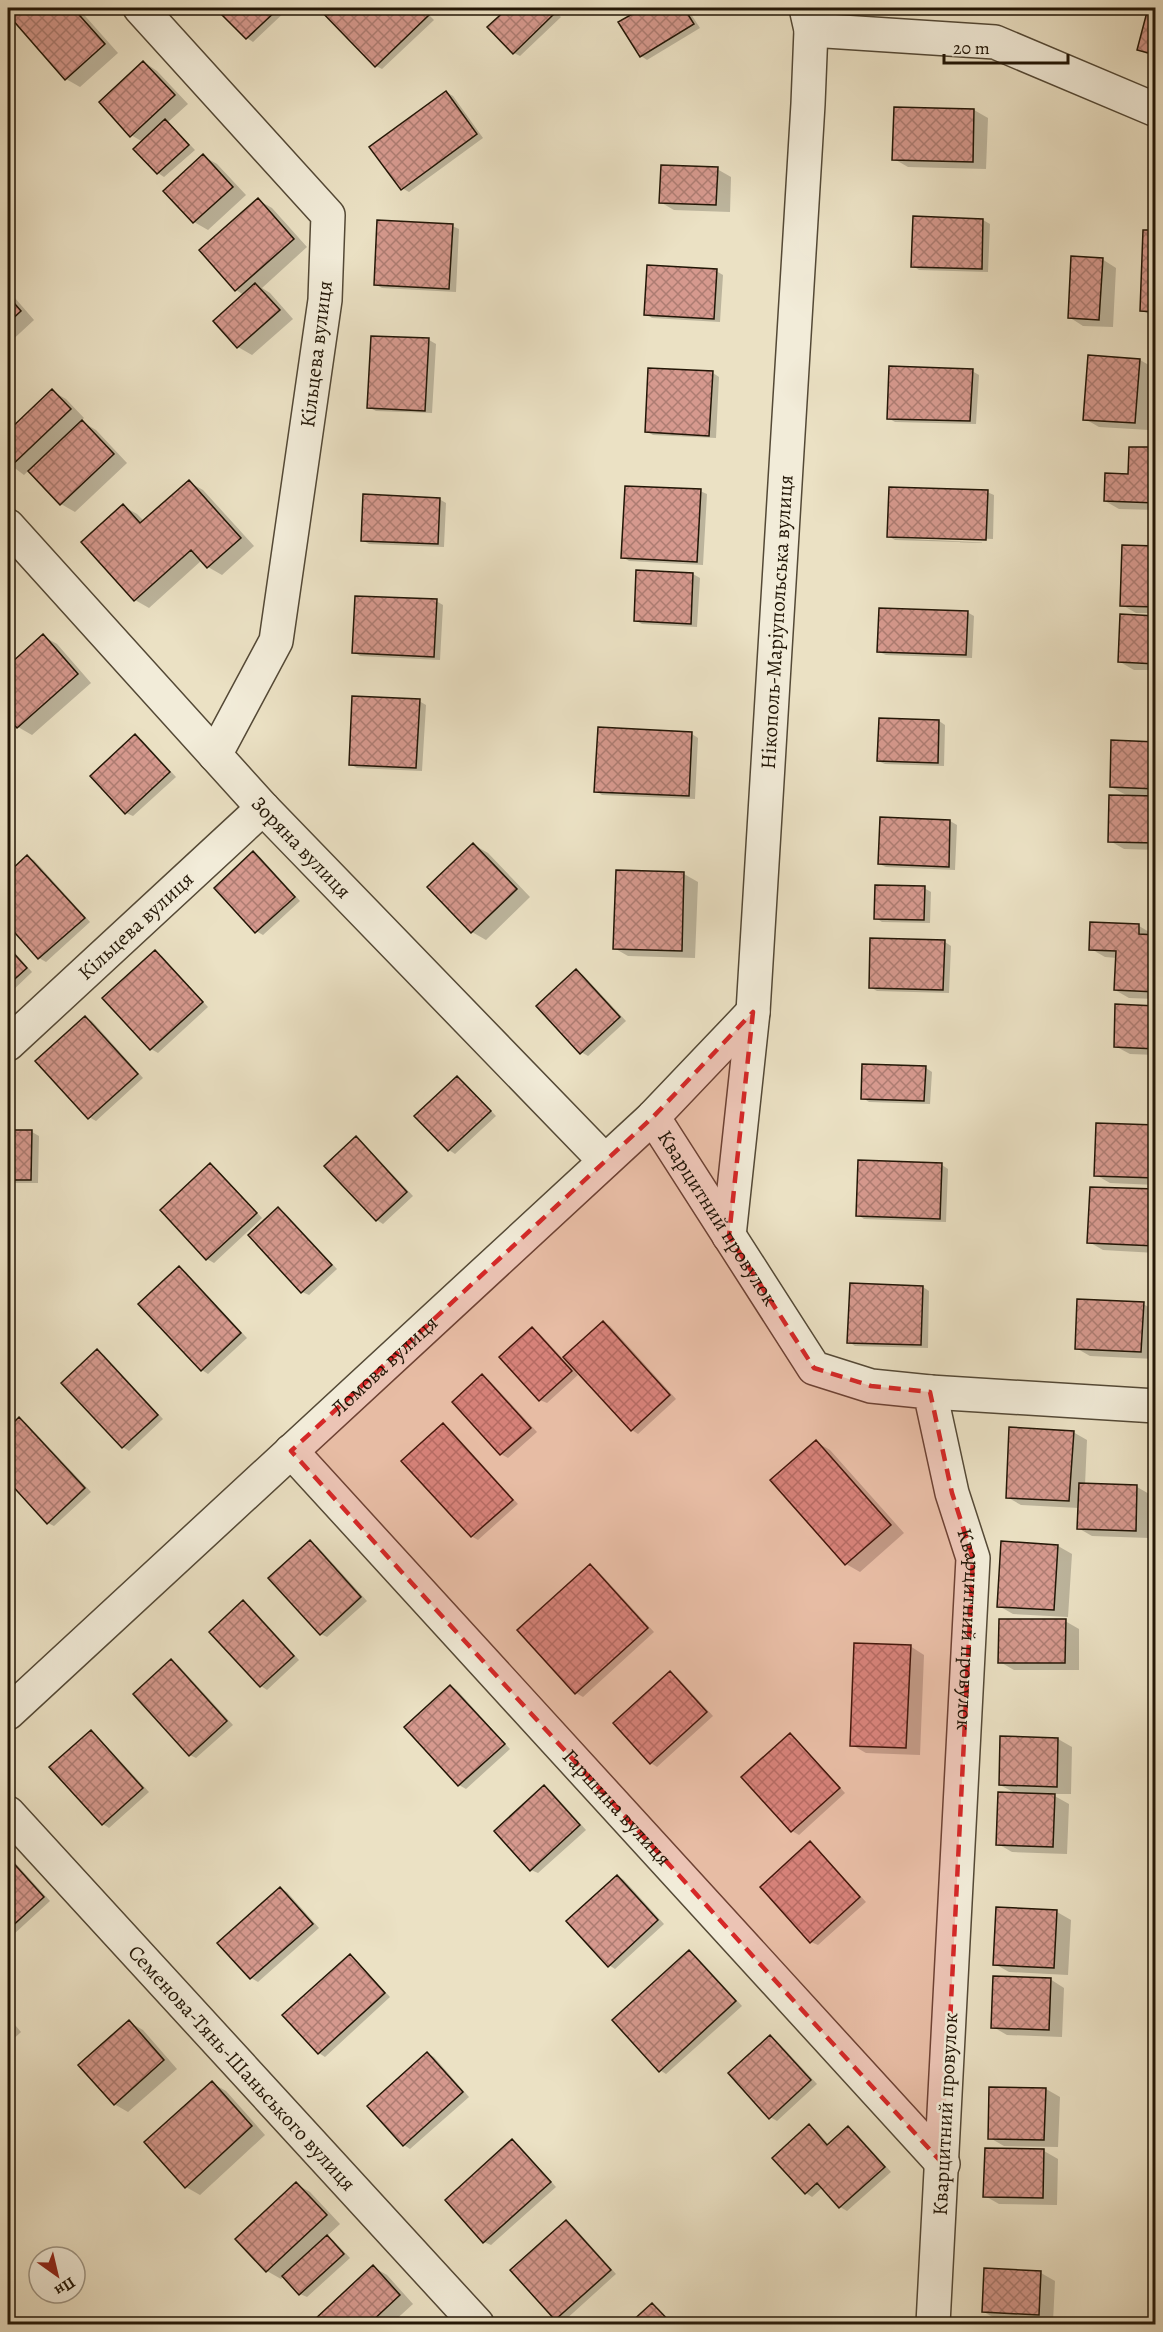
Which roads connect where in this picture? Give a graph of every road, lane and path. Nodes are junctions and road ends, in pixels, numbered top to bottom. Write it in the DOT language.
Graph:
graph roads {
  1 [pos="140,8"];
  2 [pos="809,19"];
  3 [pos="1155,110"];
  4 [pos="8,526"];
  5 [pos="215,755"];
  6 [pos="263,808"];
  7 [pos="753,1012"];
  8 [pos="8,1044"];
  9 [pos="653,1116"];
  10 [pos="605,1161"];
  11 [pos="729,1236"];
  12 [pos="930,1392"];
  13 [pos="1155,1406"];
  14 [pos="291,1451"];
  15 [pos="8,1713"];
  16 [pos="8,1813"];
  17 [pos="943,2164"];
  18 [pos="477,2325"];
  19 [pos="933,2325"];
  1 -- 5 [label="street, Кільцева вулиця"];
  2 -- 3 [label="street"];
  2 -- 7 [label="street, Нікополь-Маріупольська вулиця"];
  4 -- 5 [label="street, Зоряна вулиця"];
  5 -- 6 [label="street, Зоряна вулиця"];
  6 -- 8 [label="street, Кільцева вулиця"];
  6 -- 10 [label="street, Зоряна вулиця"];
  7 -- 9 [label="street, Ломова вулиця"];
  7 -- 11 [label="street, Нікополь-Маріупольська вулиця"];
  9 -- 10 [label="street, Ломова вулиця"];
  9 -- 11 [label="street, Кварцитний провулок"];
  10 -- 14 [label="street, Ломова вулиця"];
  11 -- 12 [label="street, Кварцитний провулок"];
  12 -- 13 [label="street"];
  12 -- 17 [label="street, Кварцитний провулок"];
  14 -- 15 [label="street, Ломова вулиця"];
  14 -- 17 [label="street, Гаршина вулиця"];
  16 -- 18 [label="street, Семенова-Тянь-Шаньського вулиця"];
  17 -- 19 [label="street, Кварцитний провулок"];
}
